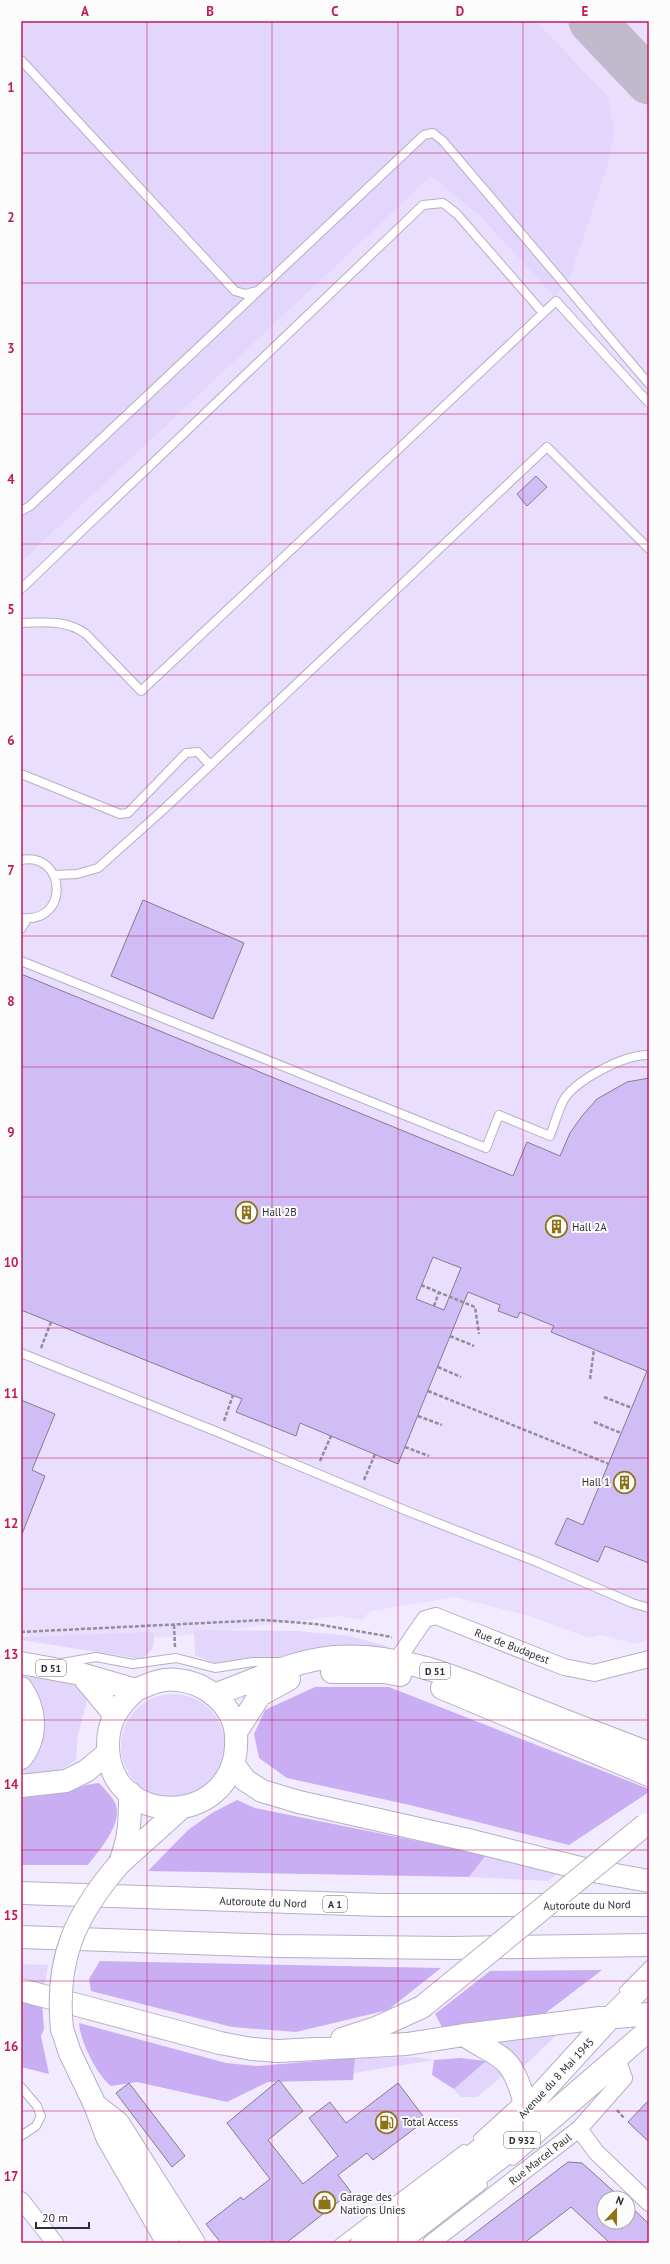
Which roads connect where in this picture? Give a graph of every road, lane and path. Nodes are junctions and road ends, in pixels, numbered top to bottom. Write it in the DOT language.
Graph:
graph roads {
  1 [pos="21,60"];
  2 [pos="258,291"];
  3 [pos="543,314"];
  4 [pos="649,384"];
  5 [pos="649,403"];
  6 [pos="21,511"];
  7 [pos="649,549"];
  8 [pos="21,589"];
  9 [pos="21,623"];
  10 [pos="210,765"];
  11 [pos="21,774"];
  12 [pos="21,860"];
  13 [pos="54,875"];
  14 [pos="24,918"];
  15 [pos="21,929"];
  16 [pos="21,961"];
  17 [pos="649,1055"];
  18 [pos="421,1285"];
  19 [pos="439,1292"];
  20 [pos="434,1306"];
  21 [pos="52,1322"];
  22 [pos="479,1334"];
  23 [pos="450,1336"];
  24 [pos="474,1346"];
  25 [pos="594,1350"];
  26 [pos="21,1353"];
  27 [pos="36,1360"];
  28 [pos="438,1367"];
  29 [pos="461,1377"];
  30 [pos="590,1379"];
  31 [pos="428,1391"];
  32 [pos="233,1395"];
  33 [pos="604,1397"];
  34 [pos="632,1408"];
  35 [pos="418,1416"];
  36 [pos="594,1422"];
  37 [pos="442,1425"];
  38 [pos="220,1433"];
  39 [pos="621,1433"];
  40 [pos="331,1436"];
  41 [pos="405,1447"];
  42 [pos="375,1454"];
  43 [pos="429,1456"];
  44 [pos="609,1464"];
  45 [pos="316,1472"];
  46 [pos="359,1491"];
  47 [pos="649,1608"];
  48 [pos="174,1625"];
  49 [pos="176,1658"];
  50 [pos="649,1659"];
  51 [pos="397,1660"];
  52 [pos="21,1663"];
  53 [pos="300,1663"];
  54 [pos="43,1666"];
  55 [pos="82,1674"];
  56 [pos="21,1688"];
  57 [pos="136,1690"];
  58 [pos="214,1695"];
  59 [pos="114,1714"];
  60 [pos="236,1732"];
  61 [pos="649,1753"];
  62 [pos="108,1754"];
  63 [pos="21,1758"];
  64 [pos="234,1765"];
  65 [pos="649,1775"];
  66 [pos="21,1786"];
  67 [pos="130,1793"];
  68 [pos="180,1809"];
  69 [pos="647,1824"];
  70 [pos="120,1863"];
  71 [pos="649,1881"];
  72 [pos="21,1893"];
  73 [pos="649,1905"];
  74 [pos="21,1937"];
  75 [pos="649,1945"];
  76 [pos="648,1971"];
  77 [pos="21,1990"];
  78 [pos="611,2008"];
  79 [pos="649,2026"];
  80 [pos="464,2035"];
  81 [pos="579,2038"];
  82 [pos="302,2049"];
  83 [pos="623,2063"];
  84 [pos="21,2087"];
  85 [pos="525,2101"];
  86 [pos="95,2105"];
  87 [pos="616,2108"];
  88 [pos="624,2118"];
  89 [pos="579,2129"];
  90 [pos="21,2136"];
  91 [pos="508,2165"];
  92 [pos="490,2179"];
  93 [pos="21,2200"];
  94 [pos="649,2203"];
  95 [pos="55,2243"];
  96 [pos="168,2243"];
  97 [pos="194,2243"];
  98 [pos="339,2243"];
  99 [pos="362,2243"];
  100 [pos="389,2243"];
  101 [pos="408,2243"];
  102 [pos="431,2243"];
  1 -- 2 [label="lane"];
  2 -- 4 [label="lane"];
  2 -- 6 [label="lane"];
  3 -- 5 [label="lane"];
  3 -- 8 [label="lane"];
  3 -- 9 [label="lane"];
  7 -- 10 [label="lane"];
  10 -- 11 [label="lane"];
  10 -- 13 [label="lane"];
  12 -- 13 [label="lane"];
  13 -- 14 [label="lane"];
  14 -- 15 [label="lane"];
  16 -- 17 [label="lane"];
  18 -- 19 [label="path"];
  19 -- 20 [label="path"];
  19 -- 22 [label="path"];
  21 -- 27 [label="path"];
  23 -- 24 [label="path"];
  25 -- 30 [label="path"];
  26 -- 27 [label="lane"];
  27 -- 38 [label="lane"];
  28 -- 29 [label="path"];
  31 -- 44 [label="path"];
  32 -- 38 [label="path"];
  33 -- 34 [label="path"];
  35 -- 37 [label="path"];
  36 -- 39 [label="path"];
  38 -- 45 [label="lane"];
  40 -- 45 [label="path"];
  41 -- 43 [label="path"];
  42 -- 46 [label="path"];
  45 -- 46 [label="lane"];
  46 -- 47 [label="lane"];
  48 -- 49 [label="path"];
  49 -- 53 [label="lane"];
  49 -- 54 [label="lane"];
  50 -- 51 [label="street, Rue de Budapest"];
  51 -- 53 [label="main road, D 51"];
  51 -- 61 [label="main road, D 51"];
  52 -- 54 [label="main road, D 51"];
  53 -- 58 [label="main road, D 51"];
  54 -- 55 [label="main road, D 51"];
  55 -- 57 [label="main road, D 51"];
  55 -- 59 [label="main road, D 51"];
  56 -- 63 [label="main road"];
  57 -- 58 [label="main road"];
  57 -- 59 [label="main road"];
  58 -- 60 [label="main road"];
  59 -- 62 [label="main road"];
  60 -- 64 [label="main road"];
  60 -- 65 [label="main road, D 51"];
  62 -- 66 [label="main road"];
  62 -- 67 [label="main road"];
  64 -- 68 [label="main road"];
  64 -- 71 [label="main road"];
  67 -- 68 [label="main road"];
  67 -- 70 [label="main road"];
  68 -- 70 [label="main road"];
  69 -- 82 [label="main road, bridge"];
  70 -- 86 [label="main road, bridge"];
  72 -- 73 [label="main road, Autoroute du Nord / A 1"];
  74 -- 75 [label="main road"];
  76 -- 78 [label="main road, Avenue du 8 Mai 1945 / D 932"];
  77 -- 82 [label="main road"];
  78 -- 79 [label="main road"];
  78 -- 80 [label="main road"];
  78 -- 81 [label="lane"];
  78 -- 85 [label="main road, Avenue du 8 Mai 1945 / D 932"];
  79 -- 83 [label="main road, Avenue du 8 Mai 1945 / D 932"];
  80 -- 82 [label="main road"];
  80 -- 85 [label="main road"];
  83 -- 89 [label="street, Rue Marcel Paul"];
  83 -- 91 [label="lane"];
  83 -- 100 [label="main road, Avenue du 8 Mai 1945 / D 932"];
  84 -- 90 [label="lane"];
  85 -- 98 [label="lane"];
  85 -- 99 [label="main road, Avenue du 8 Mai 1945 / D 932"];
  86 -- 96 [label="main road"];
  86 -- 97 [label="main road"];
  87 -- 88 [label="path"];
  89 -- 94 [label="street"];
  89 -- 102 [label="street, Rue Marcel Paul"];
  92 -- 101 [label="lane"];
  93 -- 95 [label="street"];
}
